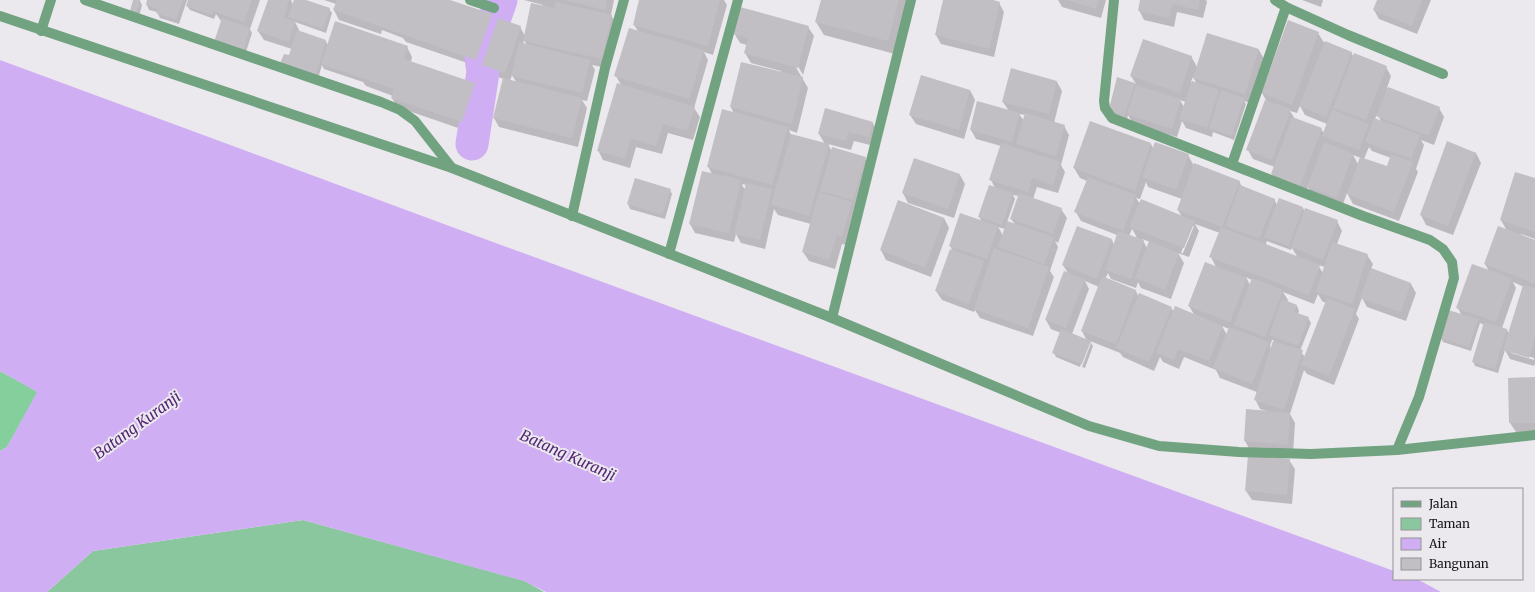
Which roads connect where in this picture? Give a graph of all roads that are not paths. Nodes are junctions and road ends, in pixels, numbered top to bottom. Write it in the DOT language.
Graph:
graph roads {
  1 [pos="51,0"];
  2 [pos="85,0"];
  3 [pos="470,0"];
  4 [pos="624,0"];
  5 [pos="738,0"];
  6 [pos="911,0"];
  7 [pos="1114,0"];
  8 [pos="1275,0"];
  9 [pos="1286,7"];
  10 [pos="494,8"];
  11 [pos="0,16"];
  12 [pos="41,31"];
  13 [pos="1443,74"];
  14 [pos="1232,164"];
  15 [pos="452,168"];
  16 [pos="572,216"];
  17 [pos="668,254"];
  18 [pos="832,318"];
  19 [pos="1535,435"];
  20 [pos="1397,450"];
  1 -- 12 [label="street"];
  2 -- 15 [label="street"];
  3 -- 10 [label="street"];
  4 -- 16 [label="street"];
  5 -- 17 [label="street"];
  6 -- 18 [label="street"];
  7 -- 14 [label="street"];
  8 -- 9 [label="street"];
  9 -- 13 [label="street"];
  9 -- 14 [label="street"];
  11 -- 12 [label="street"];
  12 -- 15 [label="street"];
  14 -- 20 [label="street"];
  15 -- 16 [label="street"];
  16 -- 17 [label="street"];
  17 -- 18 [label="street"];
  18 -- 20 [label="street"];
  19 -- 20 [label="street"];
}
